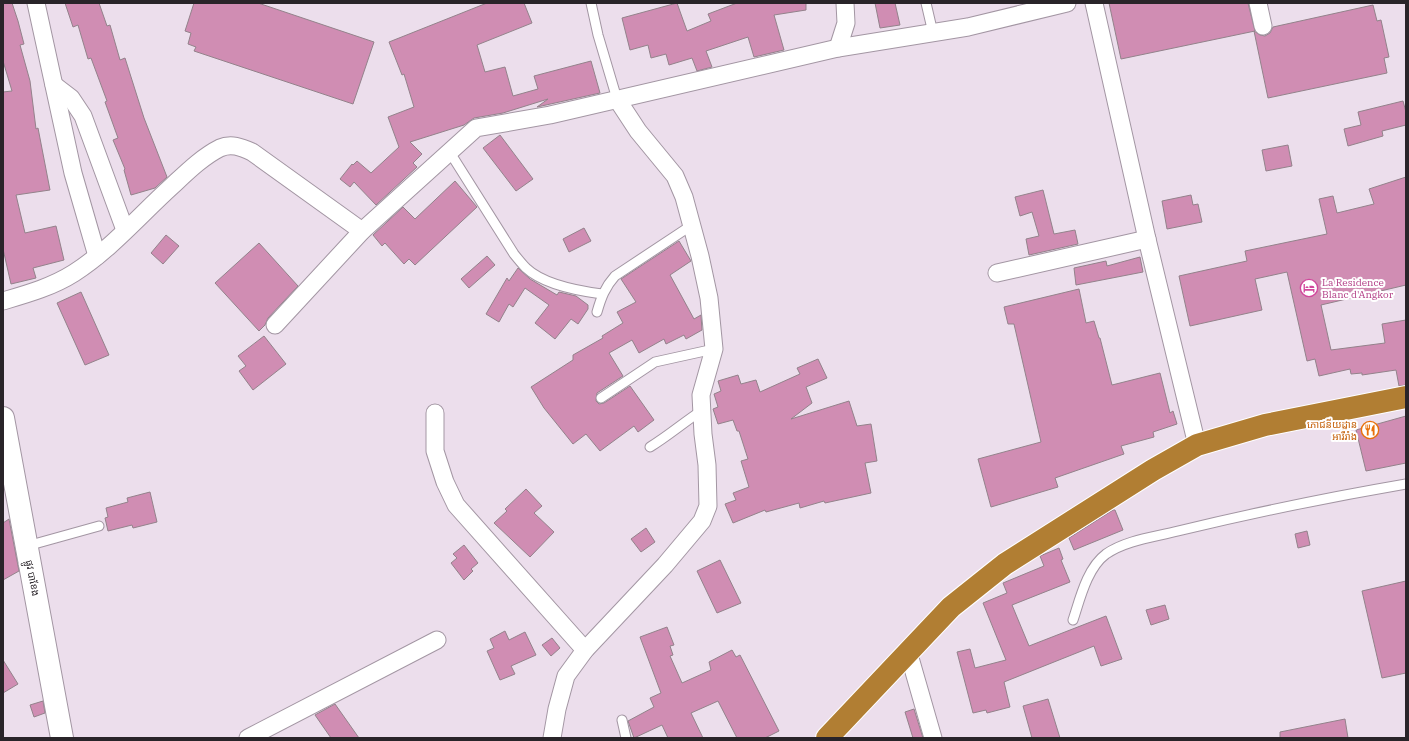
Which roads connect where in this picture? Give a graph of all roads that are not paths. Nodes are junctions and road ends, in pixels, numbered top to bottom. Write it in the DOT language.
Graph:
graph roads {
  1 [pos="36,3"];
  2 [pos="591,3"];
  3 [pos="846,3"];
  4 [pos="926,3"];
  5 [pos="1067,3"];
  6 [pos="1094,3"];
  7 [pos="1258,3"];
  8 [pos="1264,26"];
  9 [pos="933,32"];
  10 [pos="838,48"];
  11 [pos="54,85"];
  12 [pos="617,100"];
  13 [pos="449,151"];
  14 [pos="692,225"];
  15 [pos="125,230"];
  16 [pos="362,231"];
  17 [pos="1147,239"];
  18 [pos="97,256"];
  19 [pos="997,273"];
  20 [pos="602,294"];
  21 [pos="3,301"];
  22 [pos="597,312"];
  23 [pos="275,325"];
  24 [pos="714,349"];
  25 [pos="1406,397"];
  26 [pos="601,398"];
  27 [pos="701,411"];
  28 [pos="435,413"];
  29 [pos="3,418"];
  30 [pos="1196,445"];
  31 [pos="650,447"];
  32 [pos="6,449"];
  33 [pos="1406,484"];
  34 [pos="99,526"];
  35 [pos="27,546"];
  36 [pos="1073,620"];
  37 [pos="437,640"];
  38 [pos="585,650"];
  39 [pos="908,651"];
  40 [pos="622,720"];
  41 [pos="62,738"];
  42 [pos="248,738"];
  43 [pos="552,738"];
  44 [pos="626,738"];
  45 [pos="827,738"];
  46 [pos="933,738"];
  1 -- 11 [label="street"];
  2 -- 12 [label="lane"];
  3 -- 10 [label="street"];
  4 -- 9 [label="lane"];
  5 -- 9 [label="street"];
  6 -- 17 [label="street"];
  7 -- 8 [label="street"];
  9 -- 10 [label="street"];
  10 -- 12 [label="street"];
  11 -- 15 [label="street"];
  11 -- 18 [label="street"];
  12 -- 13 [label="street"];
  12 -- 14 [label="street"];
  13 -- 16 [label="street"];
  13 -- 20 [label="lane"];
  14 -- 20 [label="lane"];
  14 -- 24 [label="street"];
  15 -- 16 [label="street"];
  15 -- 18 [label="street"];
  16 -- 23 [label="street"];
  17 -- 19 [label="street"];
  17 -- 30 [label="street"];
  18 -- 21 [label="street"];
  20 -- 22 [label="lane"];
  24 -- 26 [label="lane"];
  24 -- 27 [label="street"];
  25 -- 30 [label="highway"];
  27 -- 31 [label="lane"];
  27 -- 38 [label="street"];
  28 -- 38 [label="street"];
  29 -- 32 [label="street, ផ្លូវ បាខែង"];
  30 -- 39 [label="highway"];
  32 -- 35 [label="street, ផ្លូវ បាខែង"];
  33 -- 36 [label="lane"];
  34 -- 35 [label="lane"];
  35 -- 41 [label="street, ផ្លូវ បាខែង"];
  37 -- 42 [label="street"];
  38 -- 43 [label="street"];
  39 -- 45 [label="highway"];
  39 -- 46 [label="street"];
  40 -- 44 [label="lane"];
}
